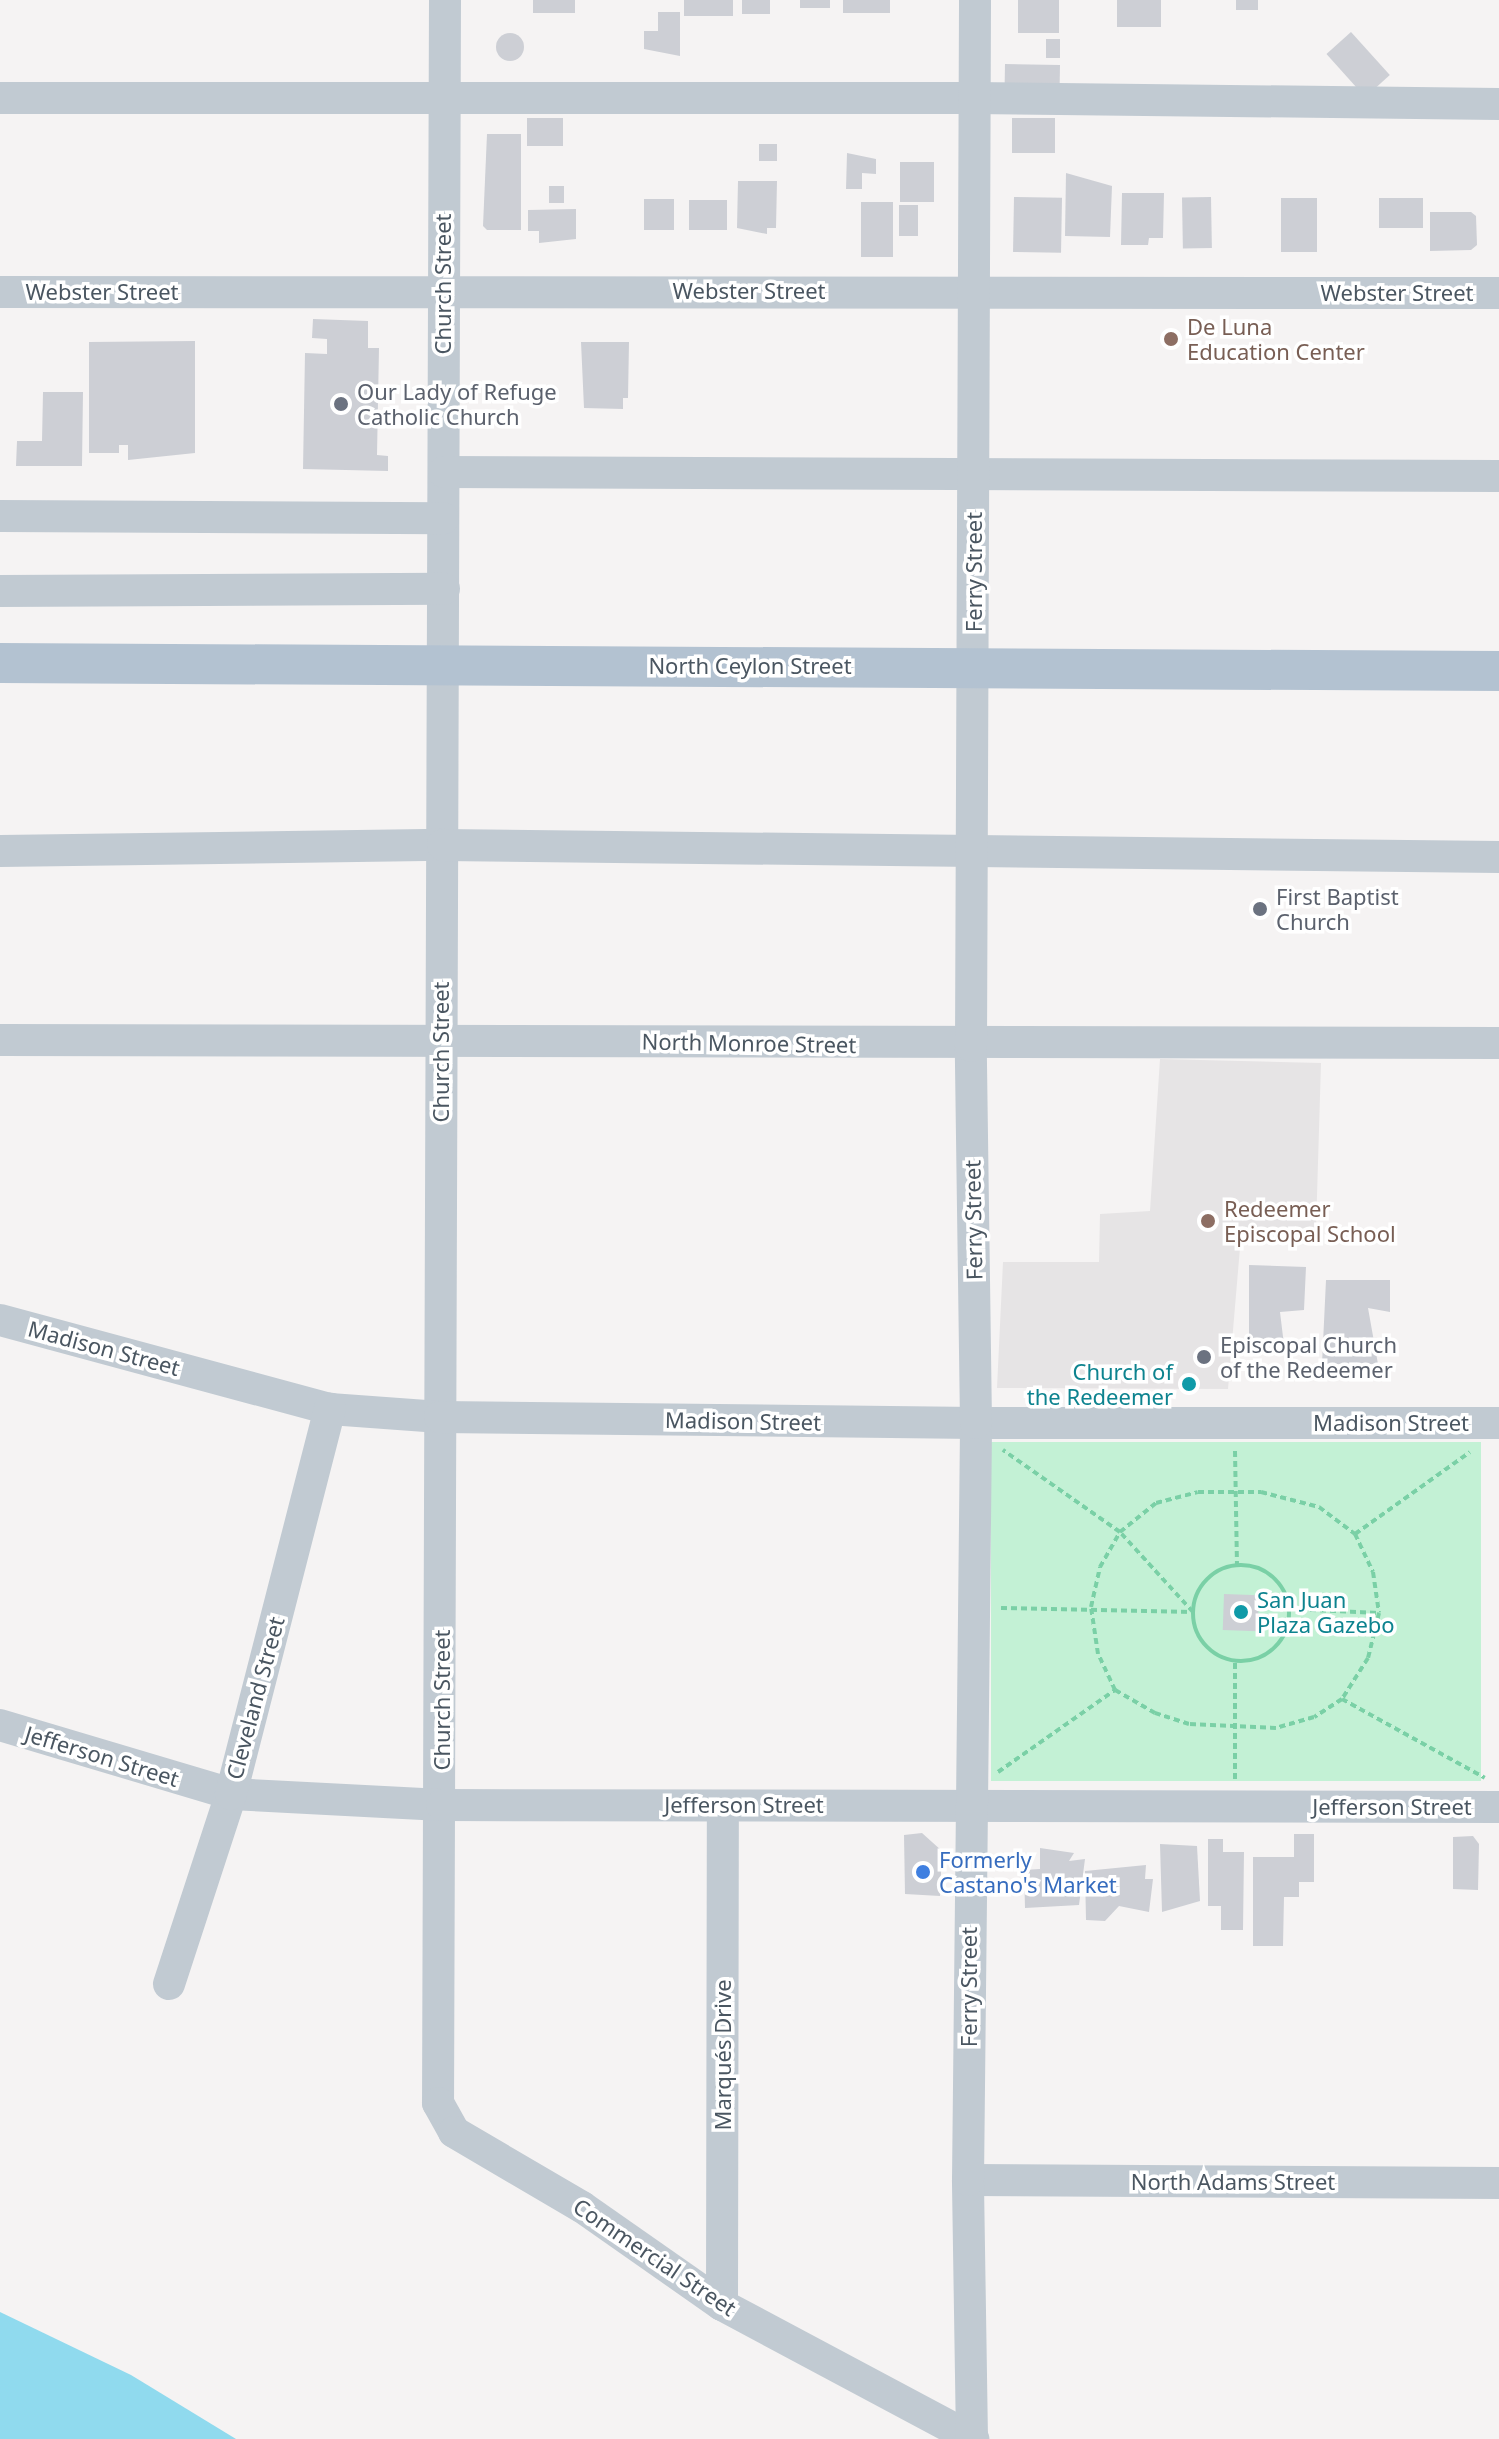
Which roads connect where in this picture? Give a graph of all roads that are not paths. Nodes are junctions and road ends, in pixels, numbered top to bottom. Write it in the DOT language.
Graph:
graph roads {
  1 [pos="445,0"];
  2 [pos="975,0"];
  3 [pos="445,97"];
  4 [pos="0,98"];
  5 [pos="974,98"];
  6 [pos="1499,104"];
  7 [pos="443,290"];
  8 [pos="973,291"];
  9 [pos="0,292"];
  10 [pos="1499,293"];
  11 [pos="444,472"];
  12 [pos="974,474"];
  13 [pos="1499,476"];
  14 [pos="0,516"];
  15 [pos="443,518"];
  16 [pos="444,589"];
  17 [pos="0,591"];
  18 [pos="0,663"];
  19 [pos="975,665"];
  20 [pos="444,666"];
  21 [pos="1499,671"];
  22 [pos="443,845"];
  23 [pos="0,851"];
  24 [pos="973,854"];
  25 [pos="1499,857"];
  26 [pos="441,1039"];
  27 [pos="0,1040"];
  28 [pos="1499,1043"];
  29 [pos="971,1046"];
  30 [pos="0,1320"];
  31 [pos="330,1409"];
  32 [pos="440,1417"];
  33 [pos="984,1432"];
  34 [pos="1490,1434"];
  35 [pos="0,1725"];
  36 [pos="979,1792"];
  37 [pos="231,1794"];
  38 [pos="442,1805"];
  39 [pos="723,1806"];
  40 [pos="1499,1807"];
  41 [pos="169,1984"];
  42 [pos="438,2103"];
  43 [pos="968,2180"];
  44 [pos="1499,2183"];
  45 [pos="722,2305"];
  46 [pos="973,2439"];
  1 -- 3 [label="street, Church Street"];
  2 -- 5 [label="street, Ferry Street"];
  3 -- 4 [label="street"];
  3 -- 5 [label="street"];
  3 -- 7 [label="street, Church Street"];
  5 -- 6 [label="street"];
  5 -- 8 [label="street, Ferry Street"];
  7 -- 8 [label="street, Webster Street"];
  7 -- 9 [label="street, Webster Street"];
  7 -- 11 [label="street, Church Street"];
  8 -- 10 [label="street, Webster Street"];
  8 -- 12 [label="street, Ferry Street"];
  11 -- 12 [label="street"];
  11 -- 15 [label="street, Church Street"];
  12 -- 13 [label="street"];
  12 -- 19 [label="street, Ferry Street"];
  14 -- 15 [label="street"];
  15 -- 16 [label="street, Church Street"];
  16 -- 17 [label="street"];
  16 -- 20 [label="street, Church Street"];
  18 -- 20 [label="main road, North Ceylon Street"];
  19 -- 20 [label="main road, North Ceylon Street"];
  19 -- 21 [label="main road, North Ceylon Street"];
  19 -- 24 [label="street, Ferry Street"];
  20 -- 22 [label="street, Church Street"];
  22 -- 23 [label="street"];
  22 -- 24 [label="street"];
  22 -- 26 [label="street, Church Street"];
  24 -- 25 [label="street"];
  24 -- 29 [label="street, Ferry Street"];
  26 -- 27 [label="street, North Monroe Street"];
  26 -- 29 [label="street, North Monroe Street"];
  26 -- 32 [label="street, Church Street"];
  28 -- 29 [label="street, North Monroe Street"];
  29 -- 33 [label="street, Ferry Street"];
  30 -- 31 [label="street, Madison Street"];
  31 -- 32 [label="street, Madison Street"];
  31 -- 37 [label="street, Cleveland Street"];
  32 -- 33 [label="street, Madison Street"];
  32 -- 38 [label="street, Church Street"];
  33 -- 34 [label="street, Madison Street"];
  33 -- 36 [label="street, Ferry Street"];
  35 -- 37 [label="street, Jefferson Street"];
  36 -- 39 [label="street, Jefferson Street"];
  36 -- 40 [label="street, Jefferson Street"];
  36 -- 43 [label="street, Ferry Street"];
  37 -- 38 [label="street, Jefferson Street"];
  37 -- 41 [label="street, Cleveland Street"];
  38 -- 39 [label="street, Jefferson Street"];
  38 -- 42 [label="street, Church Street"];
  39 -- 45 [label="street, Marqués Drive"];
  42 -- 45 [label="street, Commercial Street"];
  43 -- 44 [label="street, North Adams Street"];
  43 -- 46 [label="street, Ferry Street"];
  45 -- 46 [label="street, Commercial Street"];
}
